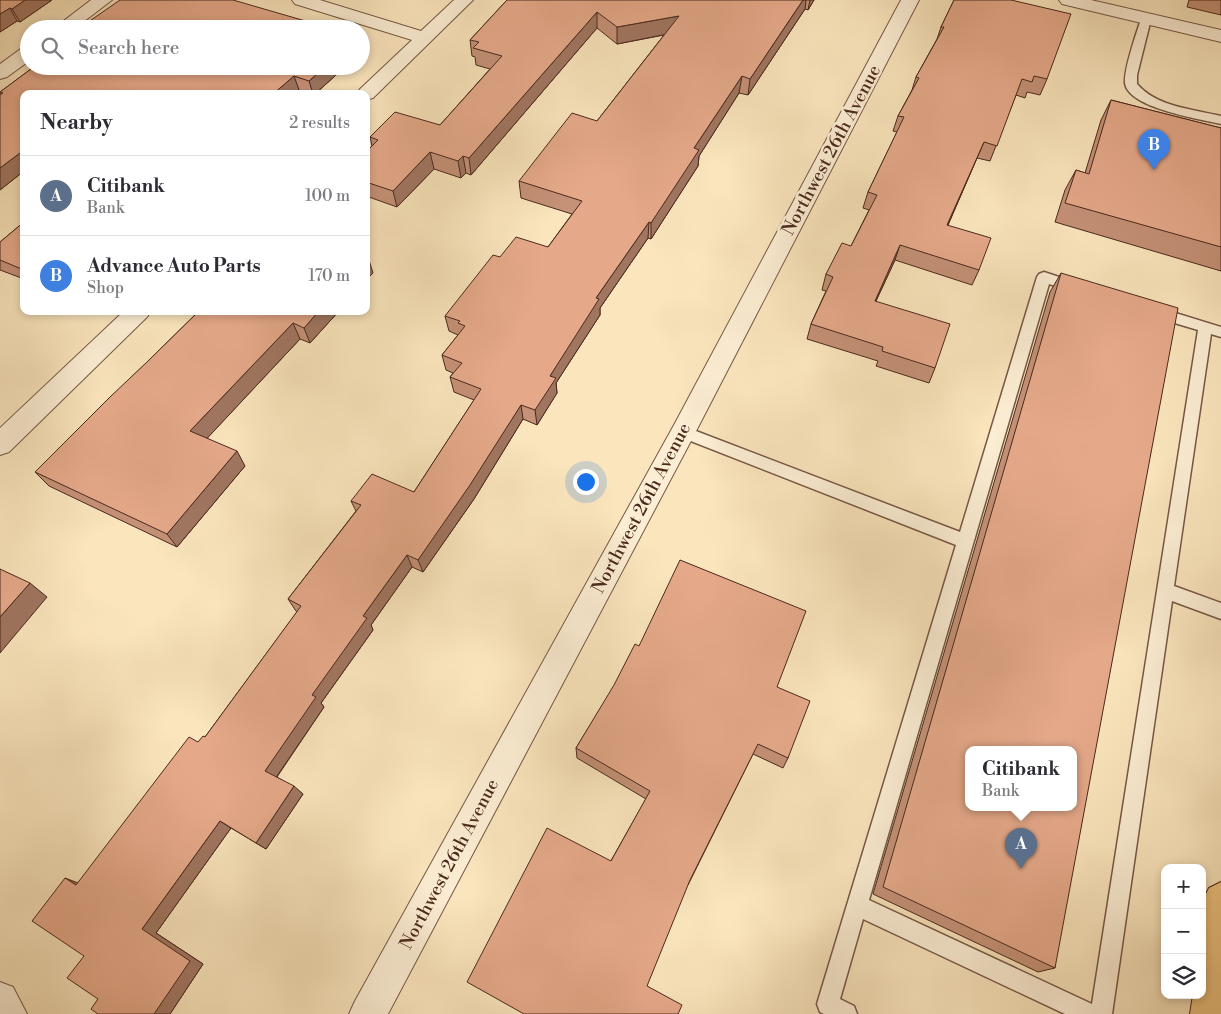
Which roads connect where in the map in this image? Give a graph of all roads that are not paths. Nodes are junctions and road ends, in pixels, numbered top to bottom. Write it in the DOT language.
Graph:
graph roads {
  1 [pos="103,0"];
  2 [pos="301,0"];
  3 [pos="464,0"];
  4 [pos="910,0"];
  5 [pos="1068,0"];
  6 [pos="1146,18"];
  7 [pos="75,20"];
  8 [pos="366,20"];
  9 [pos="370,21"];
  10 [pos="1221,36"];
  11 [pos="425,38"];
  12 [pos="20,58"];
  13 [pos="0,72"];
  14 [pos="370,90"];
  15 [pos="1221,120"];
  16 [pos="1091,292"];
  17 [pos="1139,307"];
  18 [pos="135,315"];
  19 [pos="1213,330"];
  20 [pos="683,432"];
  21 [pos="0,444"];
  22 [pos="966,540"];
  23 [pos="1166,591"];
  24 [pos="1221,612"];
  25 [pos="1221,900"];
  26 [pos="857,905"];
  27 [pos="0,1000"];
  28 [pos="8,1014"];
  29 [pos="368,1014"];
  30 [pos="846,1014"];
  31 [pos="1090,1014"];
  32 [pos="1101,1014"];
  33 [pos="1209,1014"];
  1 -- 7 [label="street"];
  2 -- 8 [label="street"];
  3 -- 11 [label="street"];
  4 -- 20 [label="street, Northwest 26th Avenue"];
  5 -- 6 [label="street"];
  6 -- 10 [label="street"];
  6 -- 15 [label="lane"];
  9 -- 11 [label="street"];
  11 -- 14 [label="street"];
  12 -- 13 [label="street"];
  16 -- 22 [label="lane"];
  17 -- 19 [label="lane"];
  18 -- 21 [label="street"];
  19 -- 23 [label="lane"];
  20 -- 22 [label="lane"];
  20 -- 29 [label="street, Northwest 26th Avenue"];
  22 -- 26 [label="lane"];
  23 -- 24 [label="lane"];
  23 -- 32 [label="lane"];
  25 -- 33 [label="highway"];
  26 -- 30 [label="lane"];
  26 -- 31 [label="lane"];
  27 -- 28 [label="street"];
}
